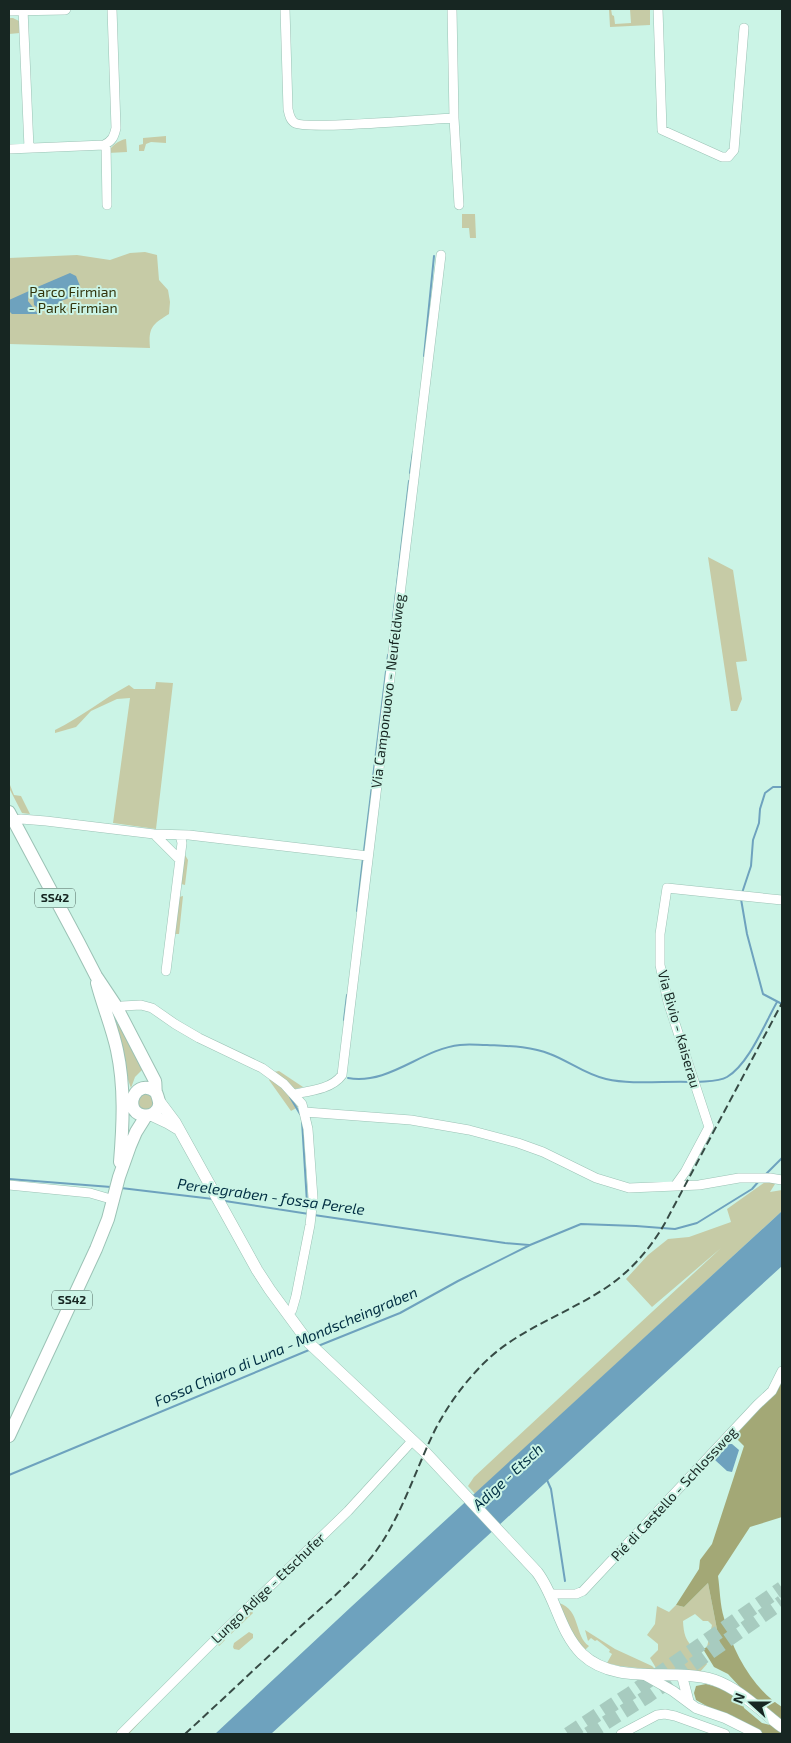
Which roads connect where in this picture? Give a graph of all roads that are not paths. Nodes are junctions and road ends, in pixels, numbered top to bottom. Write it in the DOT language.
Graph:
graph roads {
  1 [pos="23,9"];
  2 [pos="65,9"];
  3 [pos="112,9"];
  4 [pos="285,9"];
  5 [pos="452,9"];
  6 [pos="658,9"];
  7 [pos="9,10"];
  8 [pos="744,28"];
  9 [pos="454,118"];
  10 [pos="106,144"];
  11 [pos="29,148"];
  12 [pos="9,149"];
  13 [pos="107,205"];
  14 [pos="459,205"];
  15 [pos="441,255"];
  16 [pos="10,818"];
  17 [pos="154,834"];
  18 [pos="180,835"];
  19 [pos="365,856"];
  20 [pos="179,859"];
  21 [pos="782,900"];
  22 [pos="166,970"];
  23 [pos="96,976"];
  24 [pos="122,1006"];
  25 [pos="120,1068"];
  26 [pos="294,1094"];
  27 [pos="133,1096"];
  28 [pos="158,1097"];
  29 [pos="305,1112"];
  30 [pos="144,1114"];
  31 [pos="181,1132"];
  32 [pos="782,1180"];
  33 [pos="117,1184"];
  34 [pos="9,1185"];
  35 [pos="675,1186"];
  36 [pos="288,1314"];
  37 [pos="782,1371"];
  38 [pos="9,1436"];
  39 [pos="413,1440"];
  40 [pos="551,1594"];
  41 [pos="642,1674"];
  42 [pos="677,1676"];
  43 [pos="694,1677"];
  44 [pos="684,1690"];
  45 [pos="673,1691"];
  46 [pos="689,1704"];
  47 [pos="782,1727"];
  48 [pos="121,1734"];
  49 [pos="621,1734"];
  50 [pos="725,1734"];
  51 [pos="757,1734"];
  1 -- 2 [label="main road"];
  1 -- 7 [label="main road"];
  1 -- 11 [label="street"];
  3 -- 10 [label="street"];
  4 -- 9 [label="street"];
  5 -- 9 [label="street"];
  6 -- 8 [label="street"];
  9 -- 14 [label="street"];
  10 -- 11 [label="street"];
  10 -- 13 [label="street"];
  11 -- 12 [label="street"];
  15 -- 19 [label="street, Via Camponuovo - Neufeldweg"];
  16 -- 17 [label="street"];
  16 -- 23 [label="main road, SS42"];
  17 -- 18 [label="street"];
  17 -- 20 [label="street"];
  18 -- 19 [label="street"];
  18 -- 20 [label="street"];
  19 -- 26 [label="street, Via Camponuovo - Neufeldweg"];
  20 -- 22 [label="street"];
  21 -- 35 [label="street, Via Bivio - Kaiserau"];
  23 -- 25 [label="main road, SS42"];
  23 -- 28 [label="main road, SS42"];
  24 -- 26 [label="street"];
  25 -- 27 [label="main road, SS42"];
  25 -- 33 [label="main road, SS42"];
  26 -- 29 [label="street"];
  27 -- 28 [label="main road"];
  27 -- 30 [label="main road, SS42"];
  28 -- 30 [label="main road, SS42"];
  28 -- 31 [label="main road"];
  29 -- 35 [label="street"];
  29 -- 36 [label="street"];
  30 -- 31 [label="main road"];
  30 -- 33 [label="main road, SS42"];
  31 -- 36 [label="main road"];
  32 -- 35 [label="street"];
  33 -- 34 [label="street"];
  33 -- 38 [label="main road, SS42"];
  36 -- 39 [label="main road"];
  37 -- 40 [label="street, Pié di Castello - Schlossweg"];
  39 -- 40 [label="main road"];
  39 -- 48 [label="street, Lungo Adige - Etschufer"];
  40 -- 41 [label="main road"];
  41 -- 42 [label="main road"];
  41 -- 45 [label="street"];
  42 -- 43 [label="main road"];
  42 -- 44 [label="street"];
  42 -- 45 [label="street"];
  43 -- 44 [label="street"];
  43 -- 47 [label="main road"];
  44 -- 46 [label="street"];
  45 -- 46 [label="street"];
  46 -- 51 [label="street"];
  49 -- 50 [label="street"];
}
